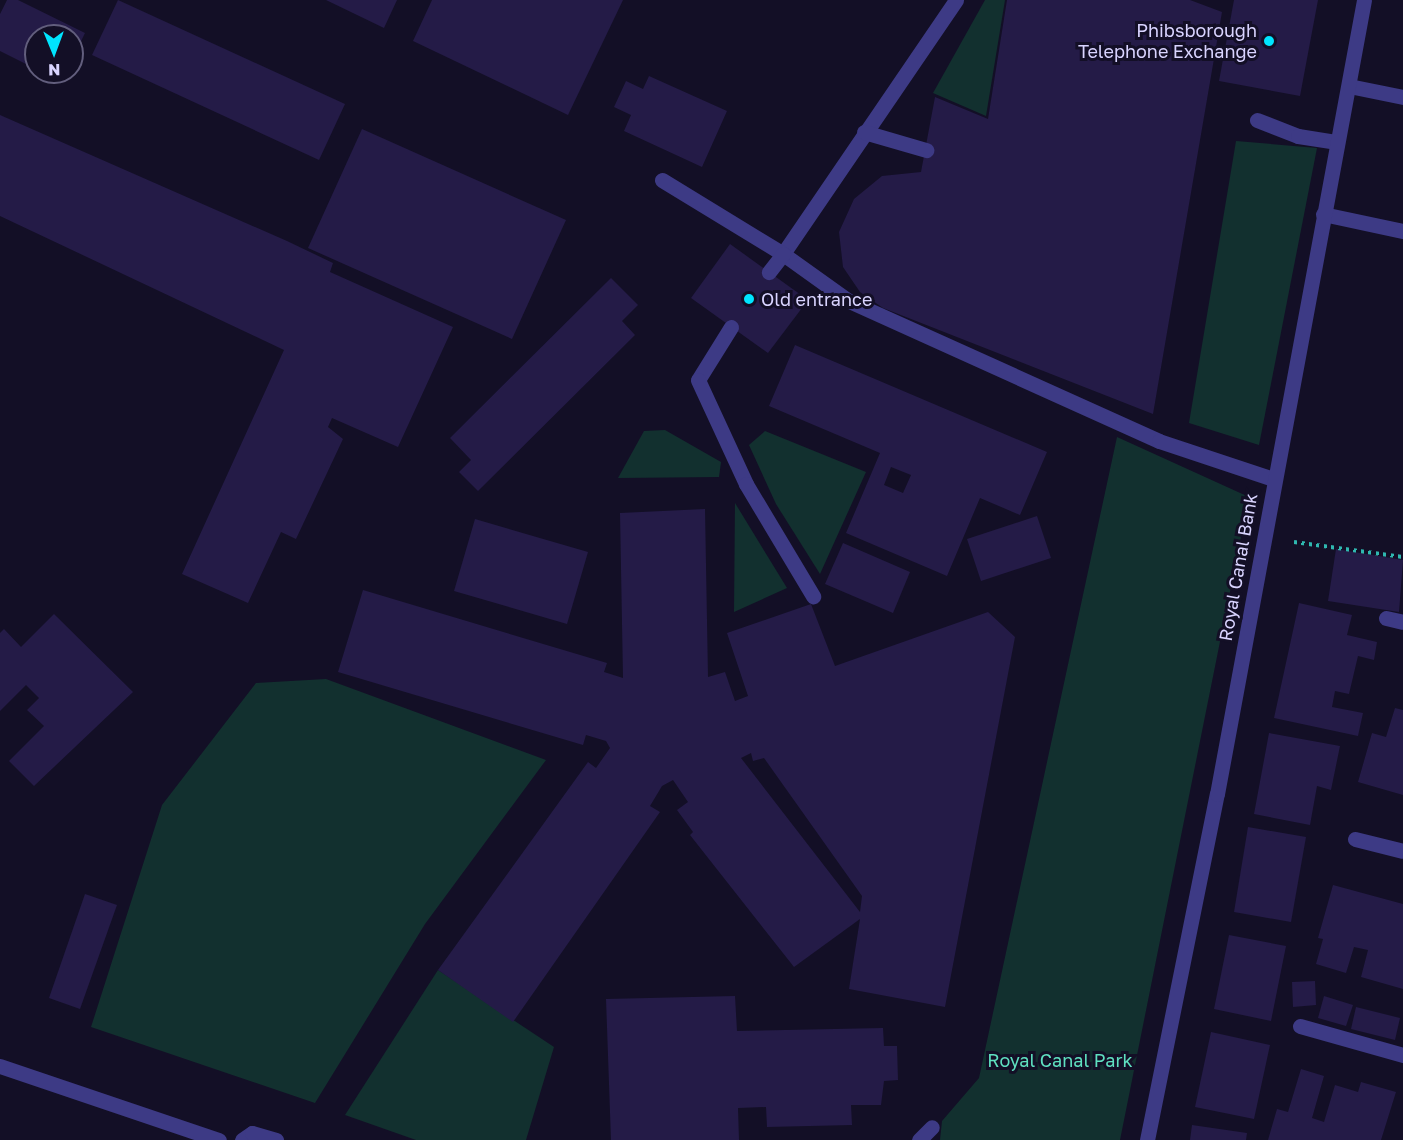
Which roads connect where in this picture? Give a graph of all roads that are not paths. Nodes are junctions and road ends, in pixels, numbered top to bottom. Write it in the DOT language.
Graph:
graph roads {
  1 [pos="956,0"];
  2 [pos="1364,0"];
  3 [pos="1349,86"];
  4 [pos="1403,98"];
  5 [pos="1257,120"];
  6 [pos="864,132"];
  7 [pos="1336,142"];
  8 [pos="926,150"];
  9 [pos="662,180"];
  10 [pos="1323,214"];
  11 [pos="1403,231"];
  12 [pos="783,254"];
  13 [pos="769,272"];
  14 [pos="731,327"];
  15 [pos="1273,479"];
  16 [pos="813,596"];
  17 [pos="1386,618"];
  18 [pos="1403,622"];
  19 [pos="1355,838"];
  20 [pos="1403,851"];
  21 [pos="1300,1026"];
  22 [pos="1403,1055"];
  23 [pos="0,1066"];
  24 [pos="932,1127"];
  25 [pos="219,1140"];
  26 [pos="242,1140"];
  27 [pos="276,1140"];
  28 [pos="919,1140"];
  29 [pos="1147,1140"];
  1 -- 6 [label="street"];
  2 -- 3 [label="street, Royal Canal Bank"];
  3 -- 4 [label="street"];
  3 -- 7 [label="street, Royal Canal Bank"];
  5 -- 7 [label="street"];
  6 -- 8 [label="street"];
  6 -- 12 [label="street"];
  7 -- 10 [label="street, Royal Canal Bank"];
  9 -- 12 [label="street"];
  10 -- 11 [label="street"];
  10 -- 15 [label="street, Royal Canal Bank"];
  12 -- 13 [label="street"];
  12 -- 15 [label="street"];
  14 -- 16 [label="street"];
  15 -- 29 [label="street, Royal Canal Bank"];
  17 -- 18 [label="street"];
  19 -- 20 [label="street"];
  21 -- 22 [label="street"];
  23 -- 25 [label="street"];
  24 -- 28 [label="street"];
  26 -- 27 [label="street"];
}
